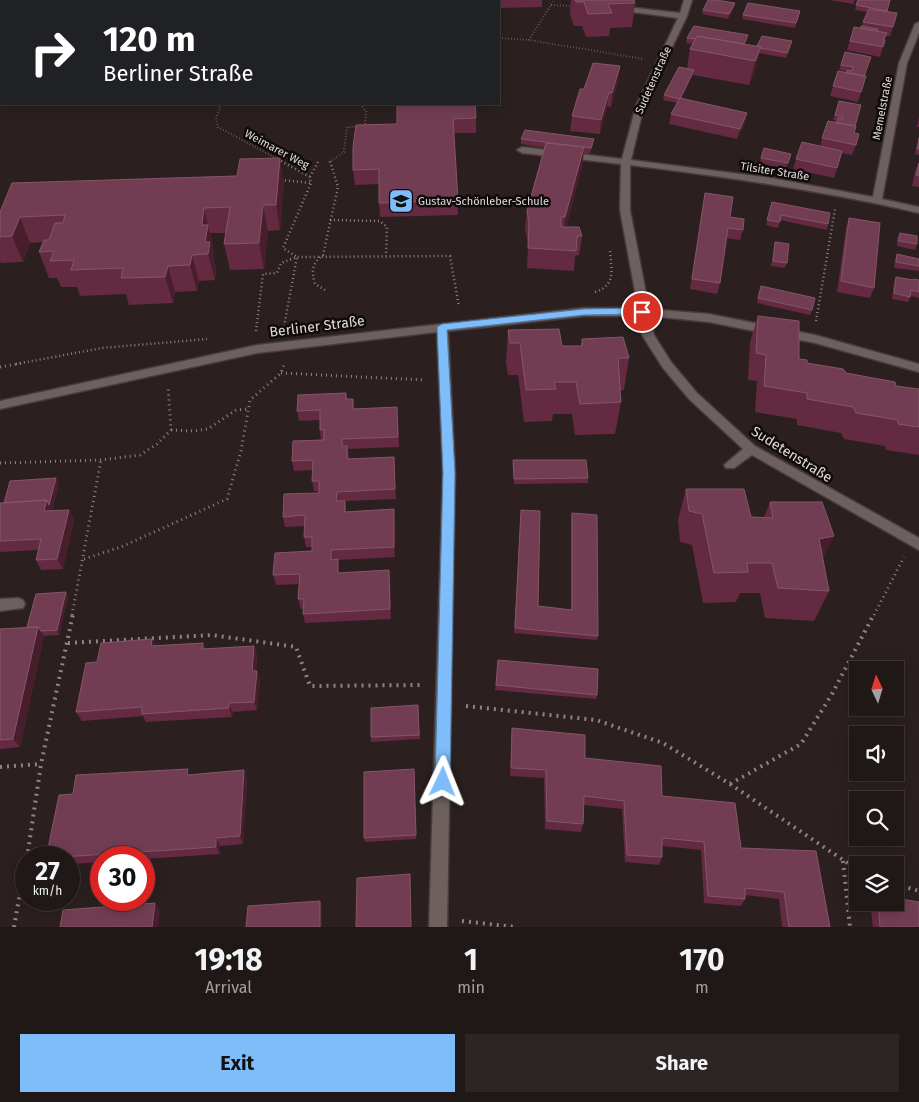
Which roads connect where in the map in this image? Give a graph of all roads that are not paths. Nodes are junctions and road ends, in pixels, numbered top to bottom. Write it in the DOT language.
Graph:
graph roads {
  1 [pos="688,0"];
  2 [pos="582,4"];
  3 [pos="683,16"];
  4 [pos="919,24"];
  5 [pos="522,150"];
  6 [pos="626,162"];
  7 [pos="877,200"];
  8 [pos="919,210"];
  9 [pos="642,312"];
  10 [pos="442,327"];
  11 [pos="919,368"];
  12 [pos="0,405"];
  13 [pos="751,449"];
  14 [pos="730,465"];
  15 [pos="916,544"];
  16 [pos="18,604"];
  17 [pos="0,605"];
  18 [pos="439,923"];
  1 -- 3 [label="street, Sudetenstraße"];
  2 -- 3 [label="street"];
  3 -- 6 [label="street, Sudetenstraße"];
  4 -- 7 [label="street, Memelstraße"];
  5 -- 6 [label="street, Tilsiter Straße"];
  6 -- 7 [label="street, Tilsiter Straße"];
  6 -- 9 [label="street, Sudetenstraße"];
  7 -- 8 [label="street, Tilsiter Straße"];
  9 -- 10 [label="street, Berliner Straße"];
  9 -- 11 [label="street"];
  9 -- 13 [label="street, Sudetenstraße"];
  10 -- 12 [label="street, Berliner Straße"];
  10 -- 18 [label="street"];
  13 -- 14 [label="street"];
  13 -- 15 [label="street, Sudetenstraße"];
  16 -- 17 [label="street"];
}
